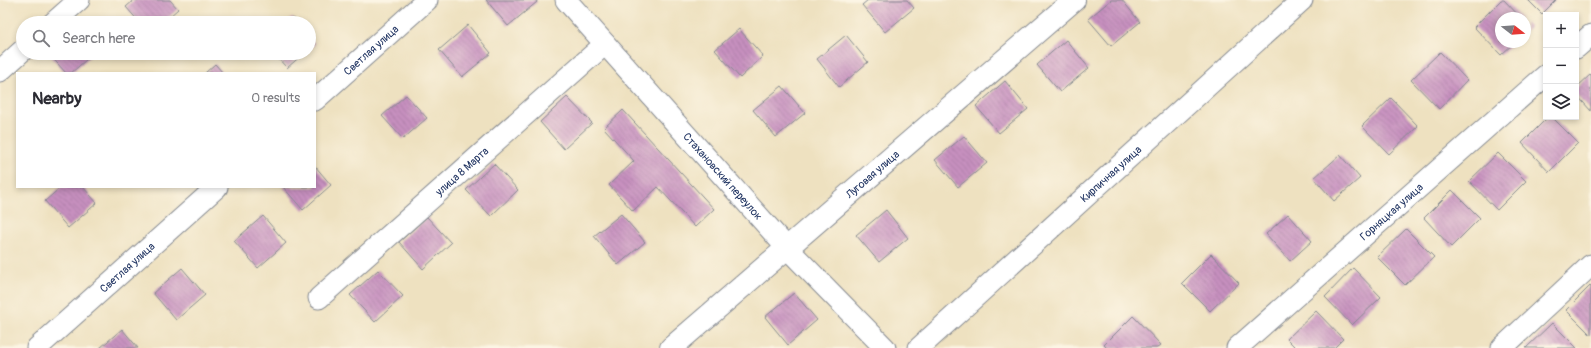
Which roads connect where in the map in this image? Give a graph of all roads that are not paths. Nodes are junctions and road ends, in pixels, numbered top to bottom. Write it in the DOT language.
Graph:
graph roads {
  1 [pos="78,0"];
  2 [pos="427,0"];
  3 [pos="566,0"];
  4 [pos="1074,0"];
  5 [pos="1302,0"];
  6 [pos="61,16"];
  7 [pos="1591,35"];
  8 [pos="605,44"];
  9 [pos="1579,45"];
  10 [pos="16,56"];
  11 [pos="0,71"];
  12 [pos="1543,78"];
  13 [pos="316,99"];
  14 [pos="216,188"];
  15 [pos="787,248"];
  16 [pos="1591,264"];
  17 [pos="319,298"];
  18 [pos="37,348"];
  19 [pos="671,348"];
  20 [pos="885,348"];
  21 [pos="919,348"];
  22 [pos="1237,348"];
  23 [pos="1502,348"];
  1 -- 6 [label="street"];
  2 -- 13 [label="street, Светлая улица"];
  3 -- 8 [label="street, Стахановский переулок"];
  4 -- 15 [label="street, Луговая улица"];
  5 -- 21 [label="street, Кирпичная улица"];
  7 -- 9 [label="street"];
  8 -- 15 [label="street, Стахановский переулок"];
  8 -- 17 [label="street, улица 8 Марта"];
  10 -- 11 [label="street"];
  12 -- 22 [label="street, Горняцкая улица"];
  14 -- 18 [label="street, Светлая улица"];
  15 -- 19 [label="street, Луговая улица"];
  15 -- 20 [label="street, Стахановский переулок"];
  16 -- 23 [label="street"];
}
